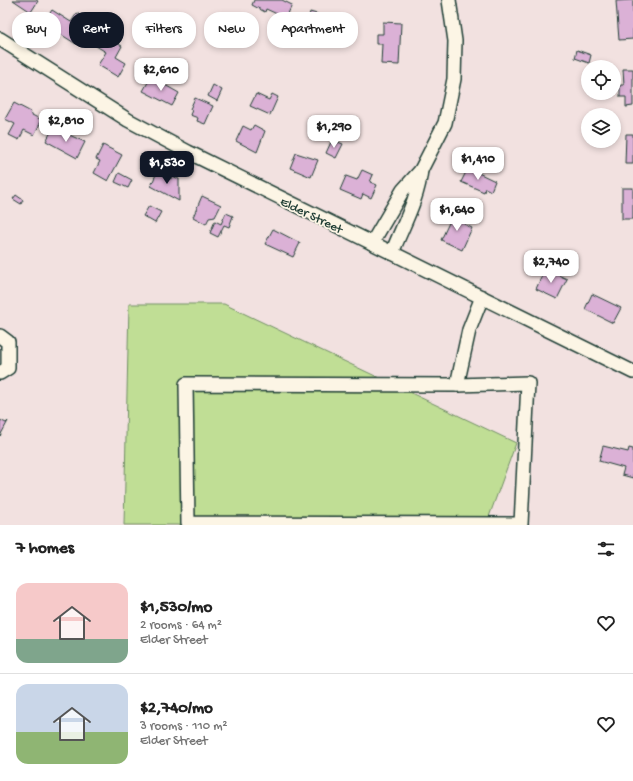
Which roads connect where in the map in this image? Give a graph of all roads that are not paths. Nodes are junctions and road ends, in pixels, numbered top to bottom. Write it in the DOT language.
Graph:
graph roads {
  1 [pos="449,0"];
  2 [pos="0,39"];
  3 [pos="421,170"];
  4 [pos="372,243"];
  5 [pos="392,253"];
  6 [pos="482,298"];
  7 [pos="0,336"];
  8 [pos="633,372"];
  9 [pos="0,373"];
  10 [pos="456,385"];
  11 [pos="188,524"];
  12 [pos="521,524"];
  1 -- 3 [label="street"];
  2 -- 4 [label="street, Elder Street"];
  3 -- 4 [label="street"];
  3 -- 5 [label="street"];
  4 -- 5 [label="street, Elder Street"];
  5 -- 6 [label="street, Elder Street"];
  6 -- 8 [label="street, Elder Street"];
  6 -- 10 [label="street"];
  7 -- 9 [label="street"];
  10 -- 11 [label="street"];
  10 -- 12 [label="street"];
  11 -- 12 [label="street"];
}
